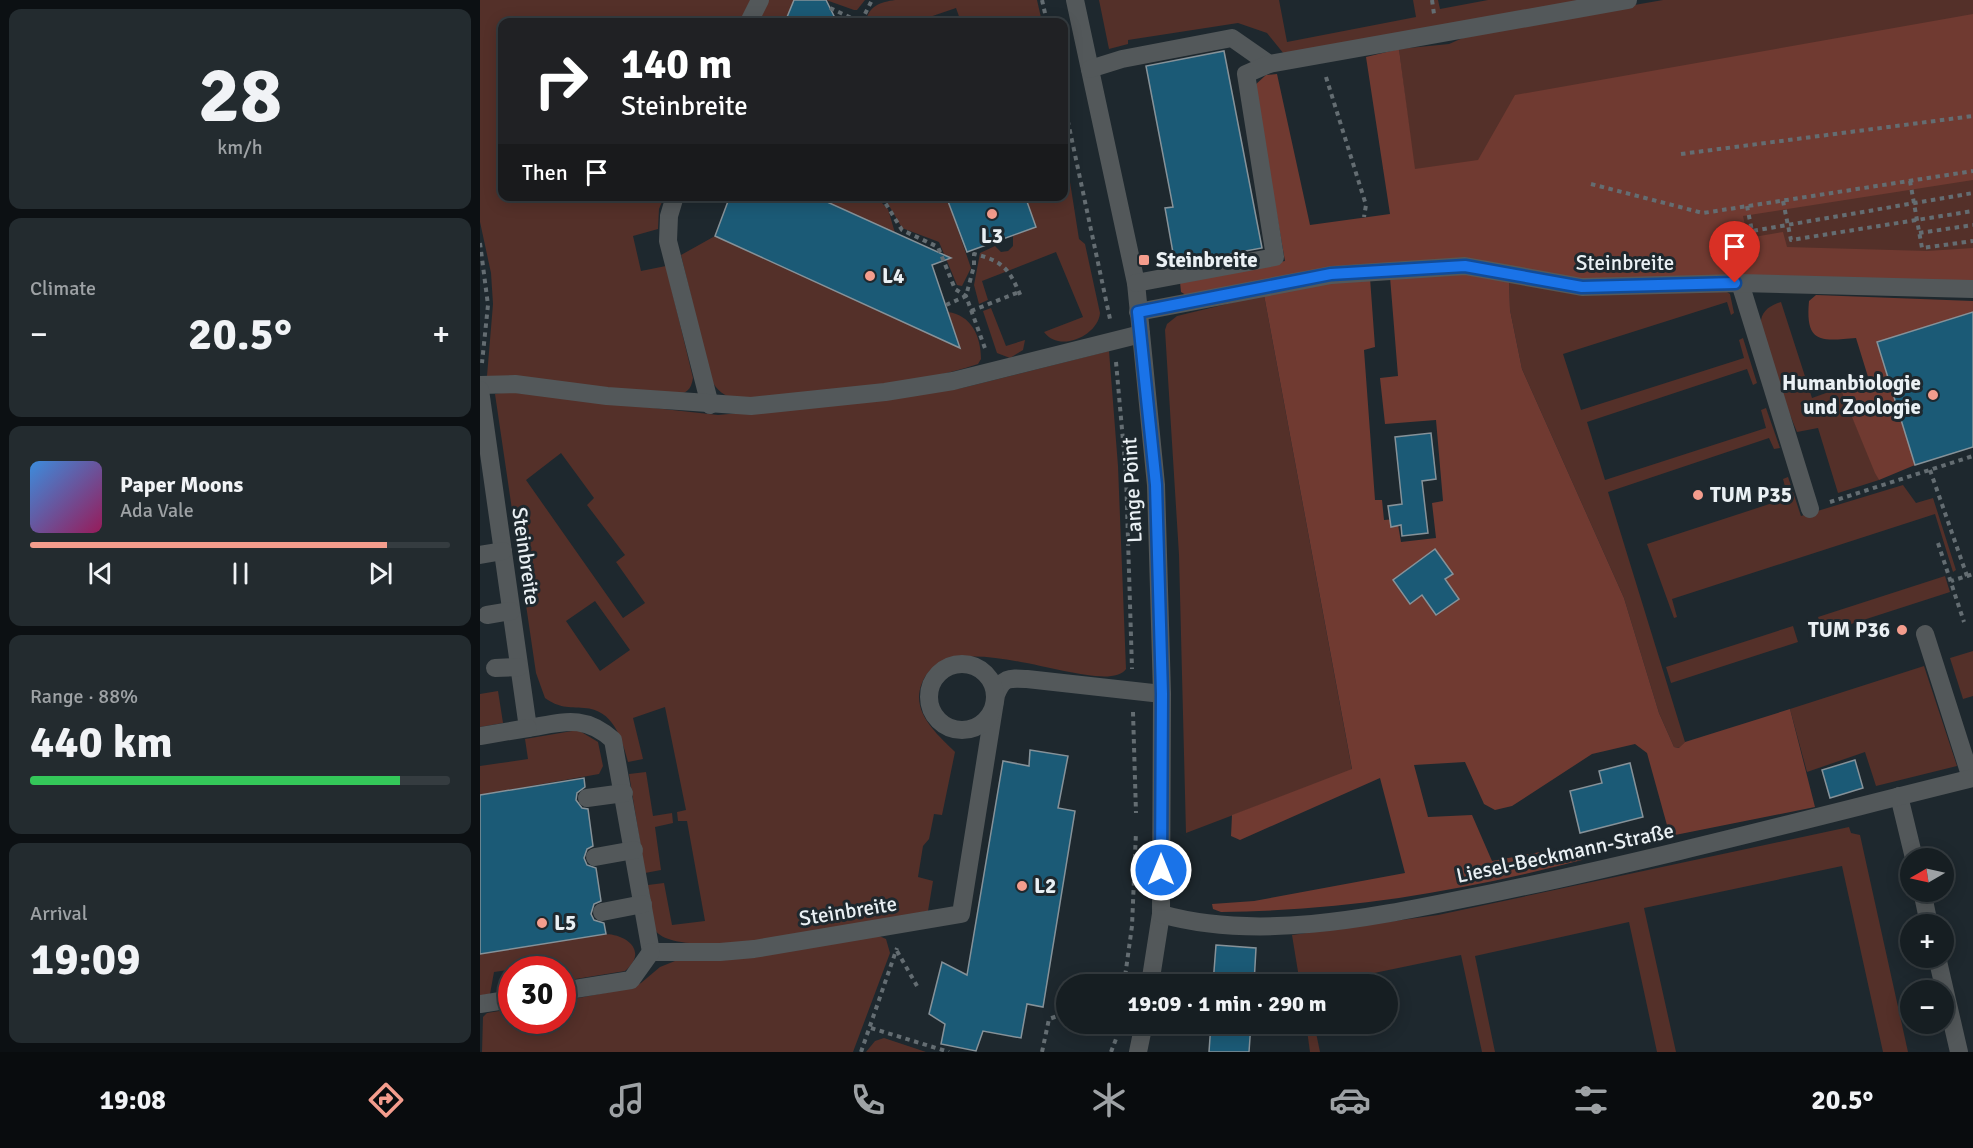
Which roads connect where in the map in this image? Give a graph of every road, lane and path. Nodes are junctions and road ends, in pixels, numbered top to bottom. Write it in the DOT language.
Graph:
graph roads {
  1 [pos="760,0"];
  2 [pos="872,0"];
  3 [pos="1042,0"];
  4 [pos="1075,0"];
  5 [pos="1628,0"];
  6 [pos="830,8"];
  7 [pos="752,18"];
  8 [pos="852,18"];
  9 [pos="863,18"];
  10 [pos="1046,18"];
  11 [pos="1319,56"];
  12 [pos="1269,64"];
  13 [pos="1090,69"];
  14 [pos="1973,116"];
  15 [pos="1068,122"];
  16 [pos="1680,154"];
  17 [pos="1973,171"];
  18 [pos="1910,181"];
  19 [pos="1591,184"];
  20 [pos="1973,193"];
  21 [pos="674,201"];
  22 [pos="884,201"];
  23 [pos="1783,201"];
  24 [pos="1914,202"];
  25 [pos="1747,206"];
  26 [pos="1973,211"];
  27 [pos="1364,217"];
  28 [pos="1917,220"];
  29 [pos="1787,225"];
  30 [pos="1973,225"];
  31 [pos="1919,233"];
  32 [pos="1973,241"];
  33 [pos="480,243"];
  34 [pos="1136,283"];
  35 [pos="1740,283"];
  36 [pos="1973,289"];
  37 [pos="1019,292"];
  38 [pos="966,296"];
  39 [pos="1022,299"];
  40 [pos="946,305"];
  41 [pos="971,311"];
  42 [pos="1138,312"];
  43 [pos="1109,315"];
  44 [pos="1141,334"];
  45 [pos="1117,368"];
  46 [pos="994,371"];
  47 [pos="481,376"];
  48 [pos="480,390"];
  49 [pos="710,405"];
  50 [pos="1973,456"];
  51 [pos="1929,470"];
  52 [pos="487,495"];
  53 [pos="1810,508"];
  54 [pos="1938,543"];
  55 [pos="503,551"];
  56 [pos="480,555"];
  57 [pos="1973,574"];
  58 [pos="1967,576"];
  59 [pos="1951,581"];
  60 [pos="511,611"];
  61 [pos="487,615"];
  62 [pos="1964,622"];
  63 [pos="1925,634"];
  64 [pos="1132,666"];
  65 [pos="519,667"];
  66 [pos="495,668"];
  67 [pos="1162,694"];
  68 [pos="1134,720"];
  69 [pos="528,728"];
  70 [pos="480,736"];
  71 [pos="1972,778"];
  72 [pos="624,793"];
  73 [pos="1899,796"];
  74 [pos="587,798"];
  75 [pos="1912,848"];
  76 [pos="634,850"];
  77 [pos="595,857"];
  78 [pos="643,904"];
  79 [pos="602,912"];
  80 [pos="1161,914"];
  81 [pos="905,924"];
  82 [pos="897,951"];
  83 [pos="651,952"];
  84 [pos="1940,968"];
  85 [pos="1125,974"];
  86 [pos="1152,974"];
  87 [pos="917,986"];
  88 [pos="576,989"];
  89 [pos="498,1001"];
  90 [pos="480,1004"];
  91 [pos="1056,1017"];
  92 [pos="871,1028"];
  93 [pos="1142,1034"];
  94 [pos="861,1052"];
  95 [pos="949,1052"];
  96 [pos="1042,1052"];
  97 [pos="1138,1052"];
  98 [pos="1959,1052"];
  1 -- 7 [label="street"];
  2 -- 9 [label="path"];
  3 -- 10 [label="path"];
  4 -- 13 [label="street, Lange Point"];
  5 -- 11 [label="street"];
  6 -- 8 [label="path"];
  11 -- 12 [label="street"];
  11 -- 27 [label="path"];
  12 -- 13 [label="street"];
  12 -- 34 [label="street"];
  13 -- 34 [label="street, Lange Point"];
  14 -- 16 [label="path"];
  15 -- 43 [label="path"];
  17 -- 18 [label="path"];
  18 -- 23 [label="path"];
  18 -- 24 [label="path"];
  19 -- 25 [label="path"];
  20 -- 24 [label="path"];
  21 -- 49 [label="street"];
  22 -- 38 [label="path"];
  23 -- 25 [label="path"];
  23 -- 29 [label="path"];
  24 -- 28 [label="path"];
  24 -- 29 [label="path"];
  25 -- 29 [label="path"];
  26 -- 28 [label="path"];
  28 -- 29 [label="path"];
  28 -- 31 [label="path"];
  30 -- 31 [label="path"];
  31 -- 32 [label="path"];
  33 -- 47 [label="path"];
  34 -- 42 [label="street, Lange Point"];
  35 -- 36 [label="street, Steinbreite"];
  35 -- 42 [label="street, Steinbreite"];
  35 -- 53 [label="street"];
  37 -- 38 [label="path"];
  37 -- 39 [label="path"];
  37 -- 41 [label="path"];
  38 -- 40 [label="path"];
  38 -- 41 [label="path"];
  41 -- 46 [label="path"];
  42 -- 44 [label="street, Lange Point"];
  44 -- 46 [label="street"];
  44 -- 67 [label="street, Lange Point"];
  45 -- 64 [label="path, Lange Point"];
  46 -- 49 [label="street"];
  47 -- 49 [label="street"];
  48 -- 52 [label="street, Steinbreite"];
  50 -- 51 [label="path"];
  51 -- 53 [label="path"];
  51 -- 58 [label="path"];
  52 -- 55 [label="street, Steinbreite"];
  54 -- 59 [label="path"];
  55 -- 56 [label="street"];
  55 -- 60 [label="street, Steinbreite"];
  57 -- 58 [label="path"];
  58 -- 59 [label="path"];
  59 -- 62 [label="path"];
  60 -- 61 [label="street"];
  60 -- 65 [label="street, Steinbreite"];
  63 -- 71 [label="street"];
  65 -- 66 [label="street"];
  65 -- 69 [label="street, Steinbreite"];
  67 -- 80 [label="street, Lange Point"];
  67 -- 81 [label="street, Steinbreite"];
  68 -- 85 [label="path"];
  69 -- 70 [label="street"];
  69 -- 72 [label="street"];
  71 -- 73 [label="street, Liesel-Beckmann-Straße"];
  72 -- 74 [label="street"];
  72 -- 76 [label="street"];
  73 -- 75 [label="street"];
  73 -- 80 [label="street, Liesel-Beckmann-Straße"];
  76 -- 77 [label="street"];
  76 -- 78 [label="street"];
  78 -- 79 [label="street"];
  78 -- 83 [label="street"];
  80 -- 86 [label="street, Lange Point"];
  81 -- 82 [label="path"];
  81 -- 83 [label="street, Steinbreite"];
  82 -- 87 [label="path"];
  82 -- 92 [label="path"];
  83 -- 88 [label="street"];
  84 -- 98 [label="street"];
  89 -- 90 [label="street"];
  91 -- 96 [label="path"];
  92 -- 94 [label="path"];
  92 -- 95 [label="path"];
  93 -- 97 [label="street"];
}
